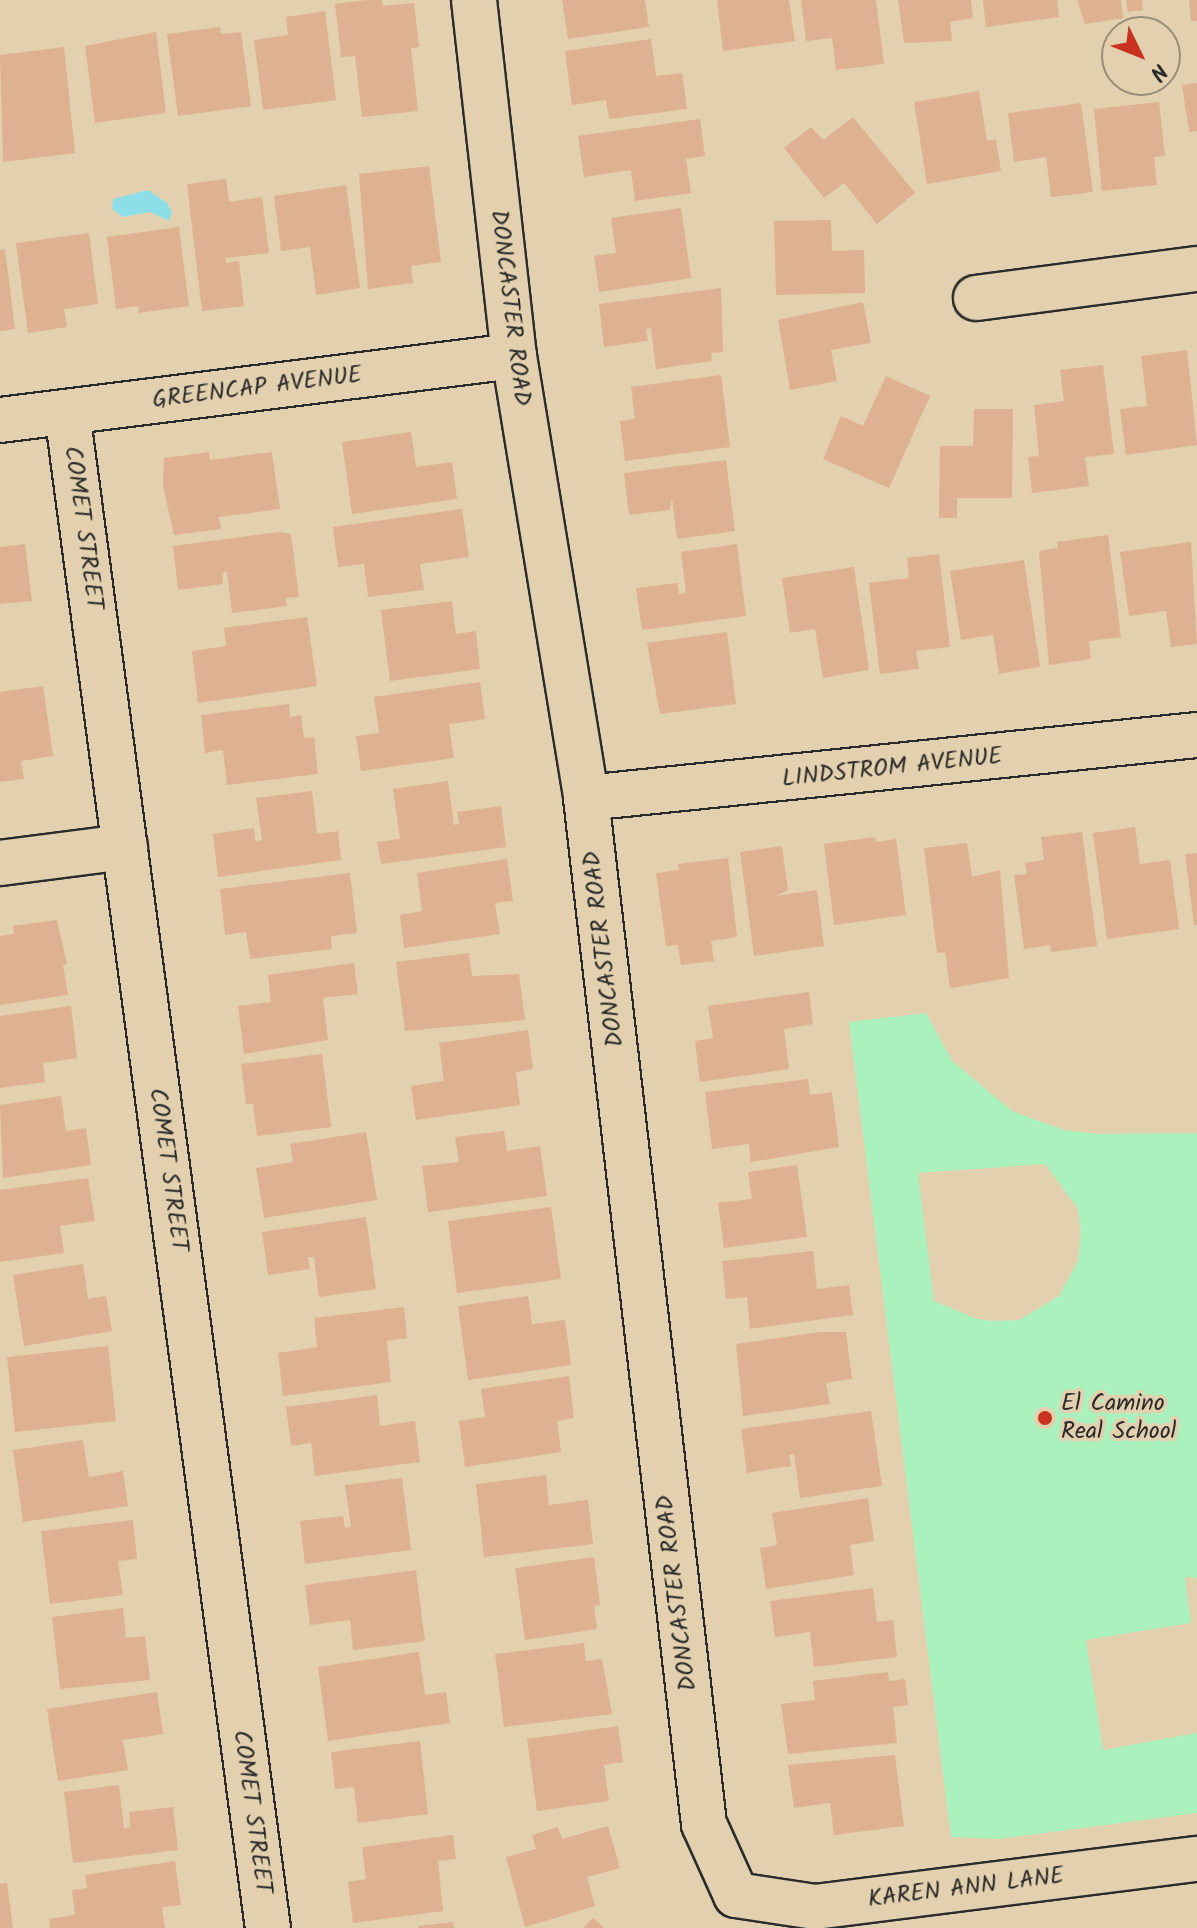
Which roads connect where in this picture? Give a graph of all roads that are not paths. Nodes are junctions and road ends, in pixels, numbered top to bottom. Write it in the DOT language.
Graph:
graph roads {
  1 [pos="474,0"];
  2 [pos="1197,269"];
  3 [pos="976,298"];
  4 [pos="514,356"];
  5 [pos="67,412"];
  6 [pos="0,420"];
  7 [pos="1197,735"];
  8 [pos="586,798"];
  9 [pos="125,847"];
  10 [pos="0,863"];
  11 [pos="1197,1859"];
  12 [pos="736,1895"];
  13 [pos="268,1928"];
  1 -- 4 [label="street, DONCASTER ROAD"];
  2 -- 3 [label="street"];
  4 -- 5 [label="street, GREENCAP AVENUE"];
  4 -- 8 [label="street, DONCASTER ROAD"];
  5 -- 6 [label="street, GREENCAP AVENUE"];
  5 -- 9 [label="street, COMET STREET"];
  7 -- 8 [label="street, LINDSTROM AVENUE"];
  8 -- 12 [label="street, DONCASTER ROAD"];
  9 -- 10 [label="street"];
  9 -- 13 [label="street, COMET STREET"];
  11 -- 12 [label="street, KAREN ANN LANE"];
}
